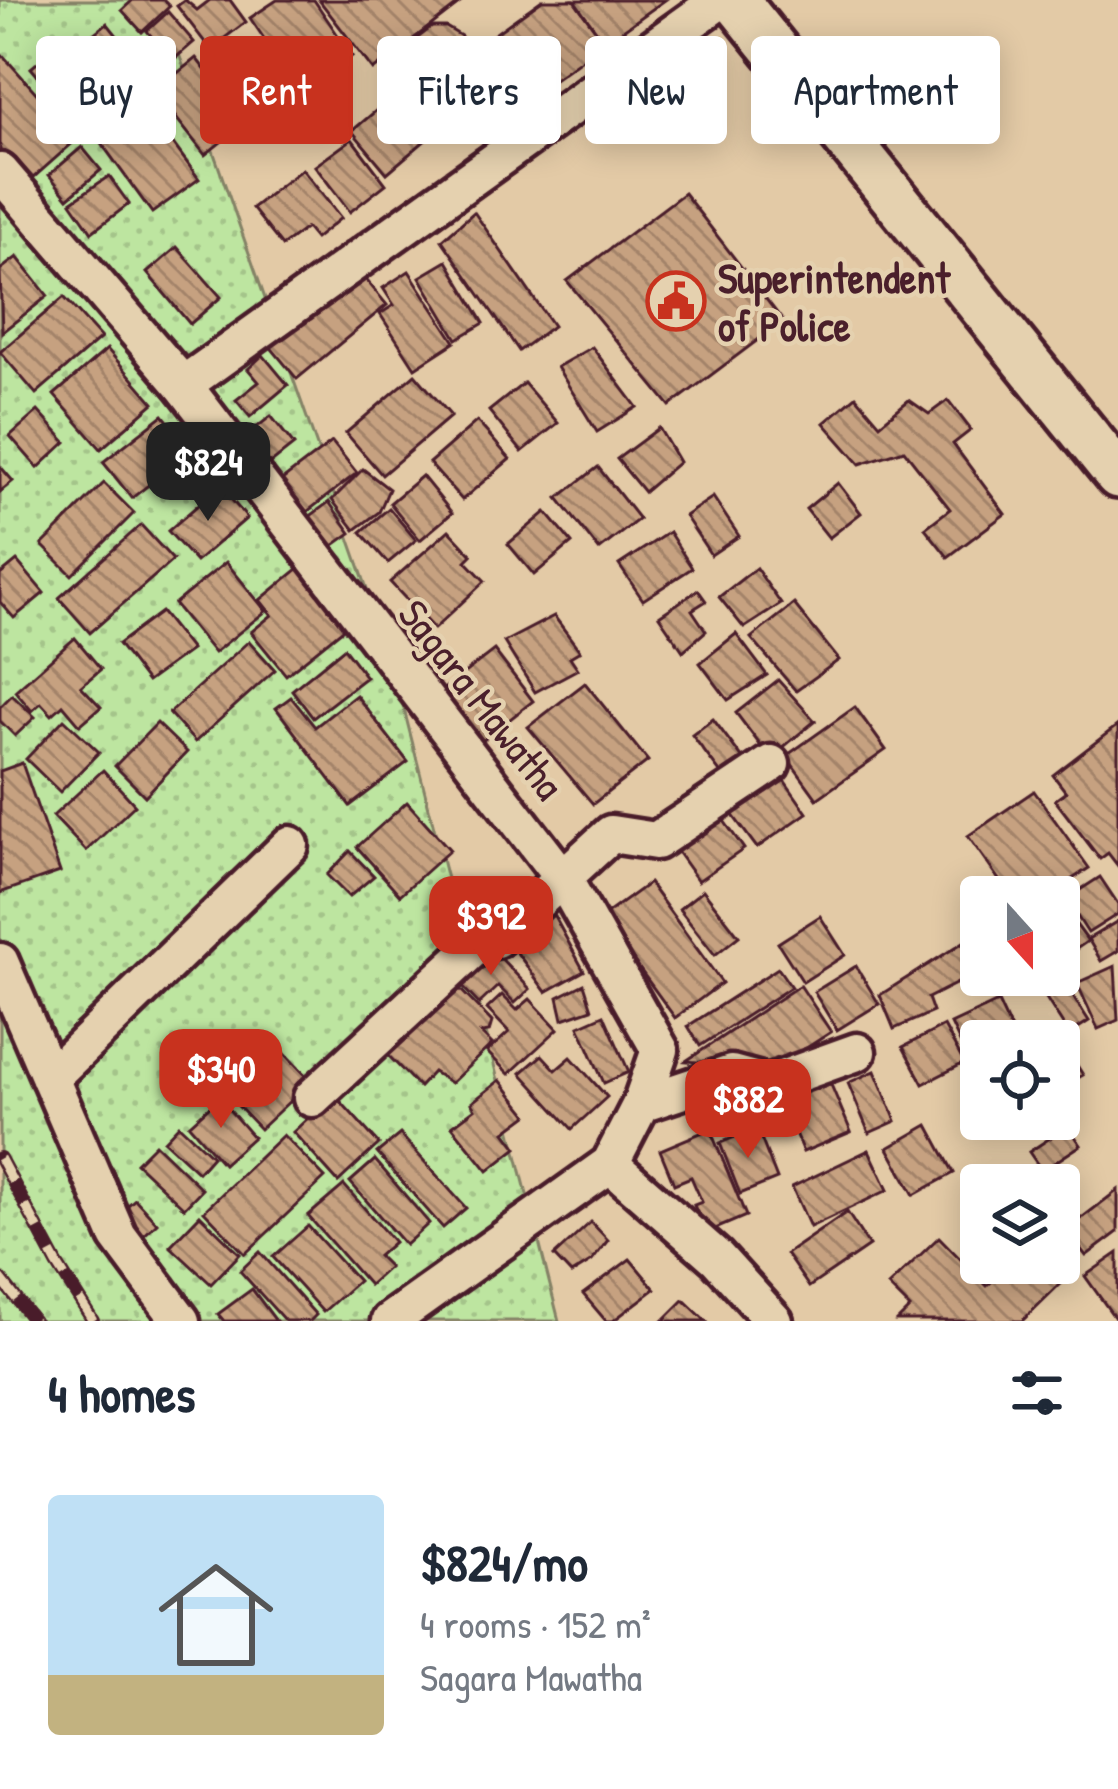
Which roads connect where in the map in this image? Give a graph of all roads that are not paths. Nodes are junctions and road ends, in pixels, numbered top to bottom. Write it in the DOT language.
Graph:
graph roads {
  1 [pos="721,0"];
  2 [pos="735,0"];
  3 [pos="0,172"];
  4 [pos="183,385"];
  5 [pos="1118,475"];
  6 [pos="771,764"];
  7 [pos="290,845"];
  8 [pos="564,880"];
  9 [pos="0,962"];
  10 [pos="857,1052"];
  11 [pos="50,1078"];
  12 [pos="312,1098"];
  13 [pos="641,1104"];
  14 [pos="610,1164"];
  15 [pos="181,1321"];
  16 [pos="390,1321"];
  17 [pos="774,1321"];
  1 -- 4 [label="street"];
  2 -- 5 [label="street"];
  3 -- 4 [label="street, Sagara Mawatha"];
  4 -- 8 [label="street, Sagara Mawatha"];
  6 -- 8 [label="street"];
  7 -- 11 [label="street"];
  8 -- 12 [label="street"];
  8 -- 13 [label="street, Sagara Mawatha"];
  9 -- 11 [label="street"];
  10 -- 13 [label="street"];
  11 -- 15 [label="street"];
  13 -- 14 [label="street, Sagara Mawatha"];
  14 -- 16 [label="street, Sagara Mawatha"];
  14 -- 17 [label="street"];
}
